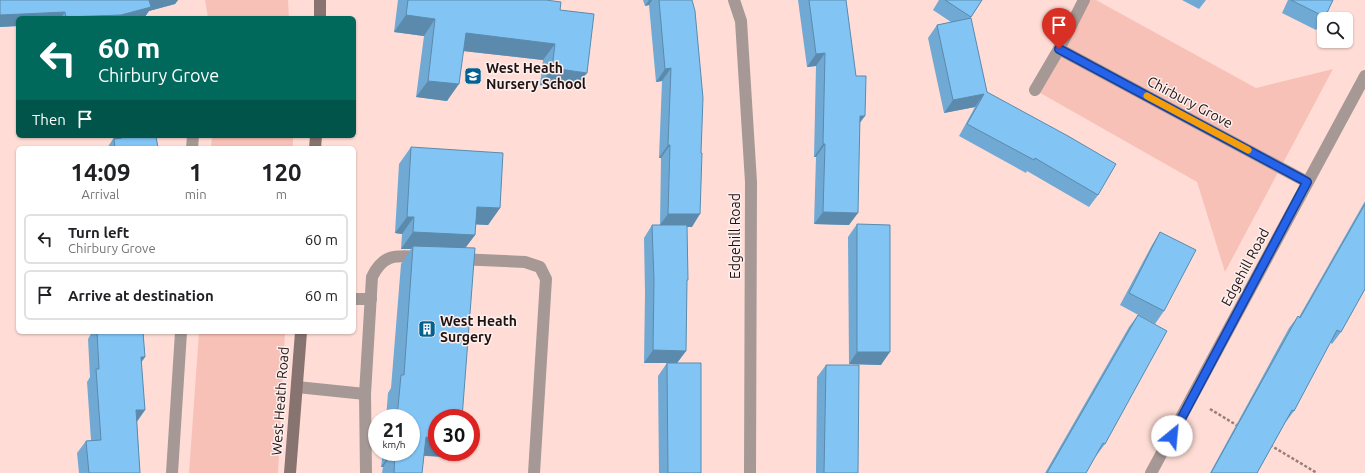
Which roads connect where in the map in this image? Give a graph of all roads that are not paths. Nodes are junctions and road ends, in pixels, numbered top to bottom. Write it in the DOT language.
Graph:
graph roads {
  1 [pos="320,0"];
  2 [pos="734,0"];
  3 [pos="1084,0"];
  4 [pos="320,16"];
  5 [pos="1059,49"];
  6 [pos="1364,79"];
  7 [pos="1035,90"];
  8 [pos="1307,182"];
  9 [pos="431,257"];
  10 [pos="446,258"];
  11 [pos="356,299"];
  12 [pos="370,299"];
  13 [pos="181,334"];
  14 [pos="301,334"];
  15 [pos="296,387"];
  16 [pos="365,394"];
  17 [pos="172,473"];
  18 [pos="290,473"];
  19 [pos="366,473"];
  20 [pos="534,473"];
  21 [pos="750,473"];
  22 [pos="1151,473"];
  1 -- 4 [label="street"];
  2 -- 21 [label="street, Edgehill Road"];
  3 -- 5 [label="street"];
  5 -- 7 [label="street"];
  5 -- 8 [label="street, Chirbury Grove"];
  6 -- 8 [label="street, Edgehill Road"];
  8 -- 22 [label="street, Edgehill Road"];
  9 -- 12 [label="street"];
  10 -- 20 [label="street"];
  11 -- 12 [label="street"];
  12 -- 16 [label="street"];
  13 -- 17 [label="street"];
  14 -- 15 [label="street, West Heath Road"];
  15 -- 16 [label="street"];
  15 -- 18 [label="street, West Heath Road"];
  16 -- 19 [label="street"];
}
